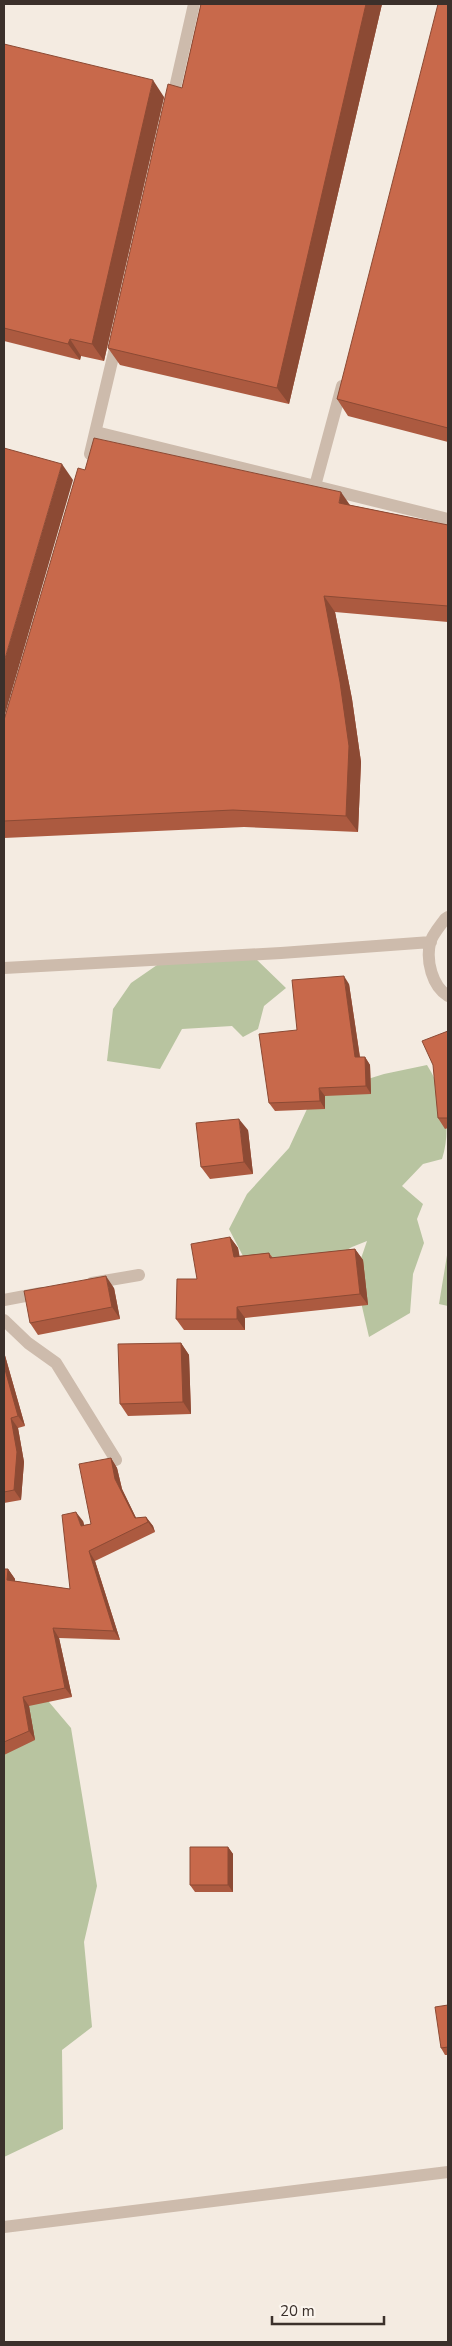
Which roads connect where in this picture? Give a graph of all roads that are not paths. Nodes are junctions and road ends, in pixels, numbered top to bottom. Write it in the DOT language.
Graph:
graph roads {
  1 [pos="194,4"];
  2 [pos="170,111"];
  3 [pos="120,325"];
  4 [pos="346,370"];
  5 [pos="96,432"];
  6 [pos="85,470"];
  7 [pos="315,486"];
  8 [pos="448,519"];
  9 [pos="448,917"];
  10 [pos="430,942"];
  11 [pos="4,968"];
  12 [pos="448,996"];
  13 [pos="139,1275"];
  14 [pos="81,1286"];
  15 [pos="52,1291"];
  16 [pos="4,1300"];
  17 [pos="4,1320"];
  18 [pos="116,1460"];
  19 [pos="448,2172"];
  20 [pos="4,2227"];
  1 -- 2 [label="street"];
  3 -- 5 [label="street"];
  4 -- 7 [label="street"];
  5 -- 6 [label="street"];
  5 -- 7 [label="street"];
  7 -- 8 [label="street"];
  9 -- 10 [label="street"];
  10 -- 11 [label="street"];
  10 -- 12 [label="street"];
  13 -- 14 [label="street"];
  15 -- 16 [label="street"];
  17 -- 18 [label="street"];
  19 -- 20 [label="street"];
}
